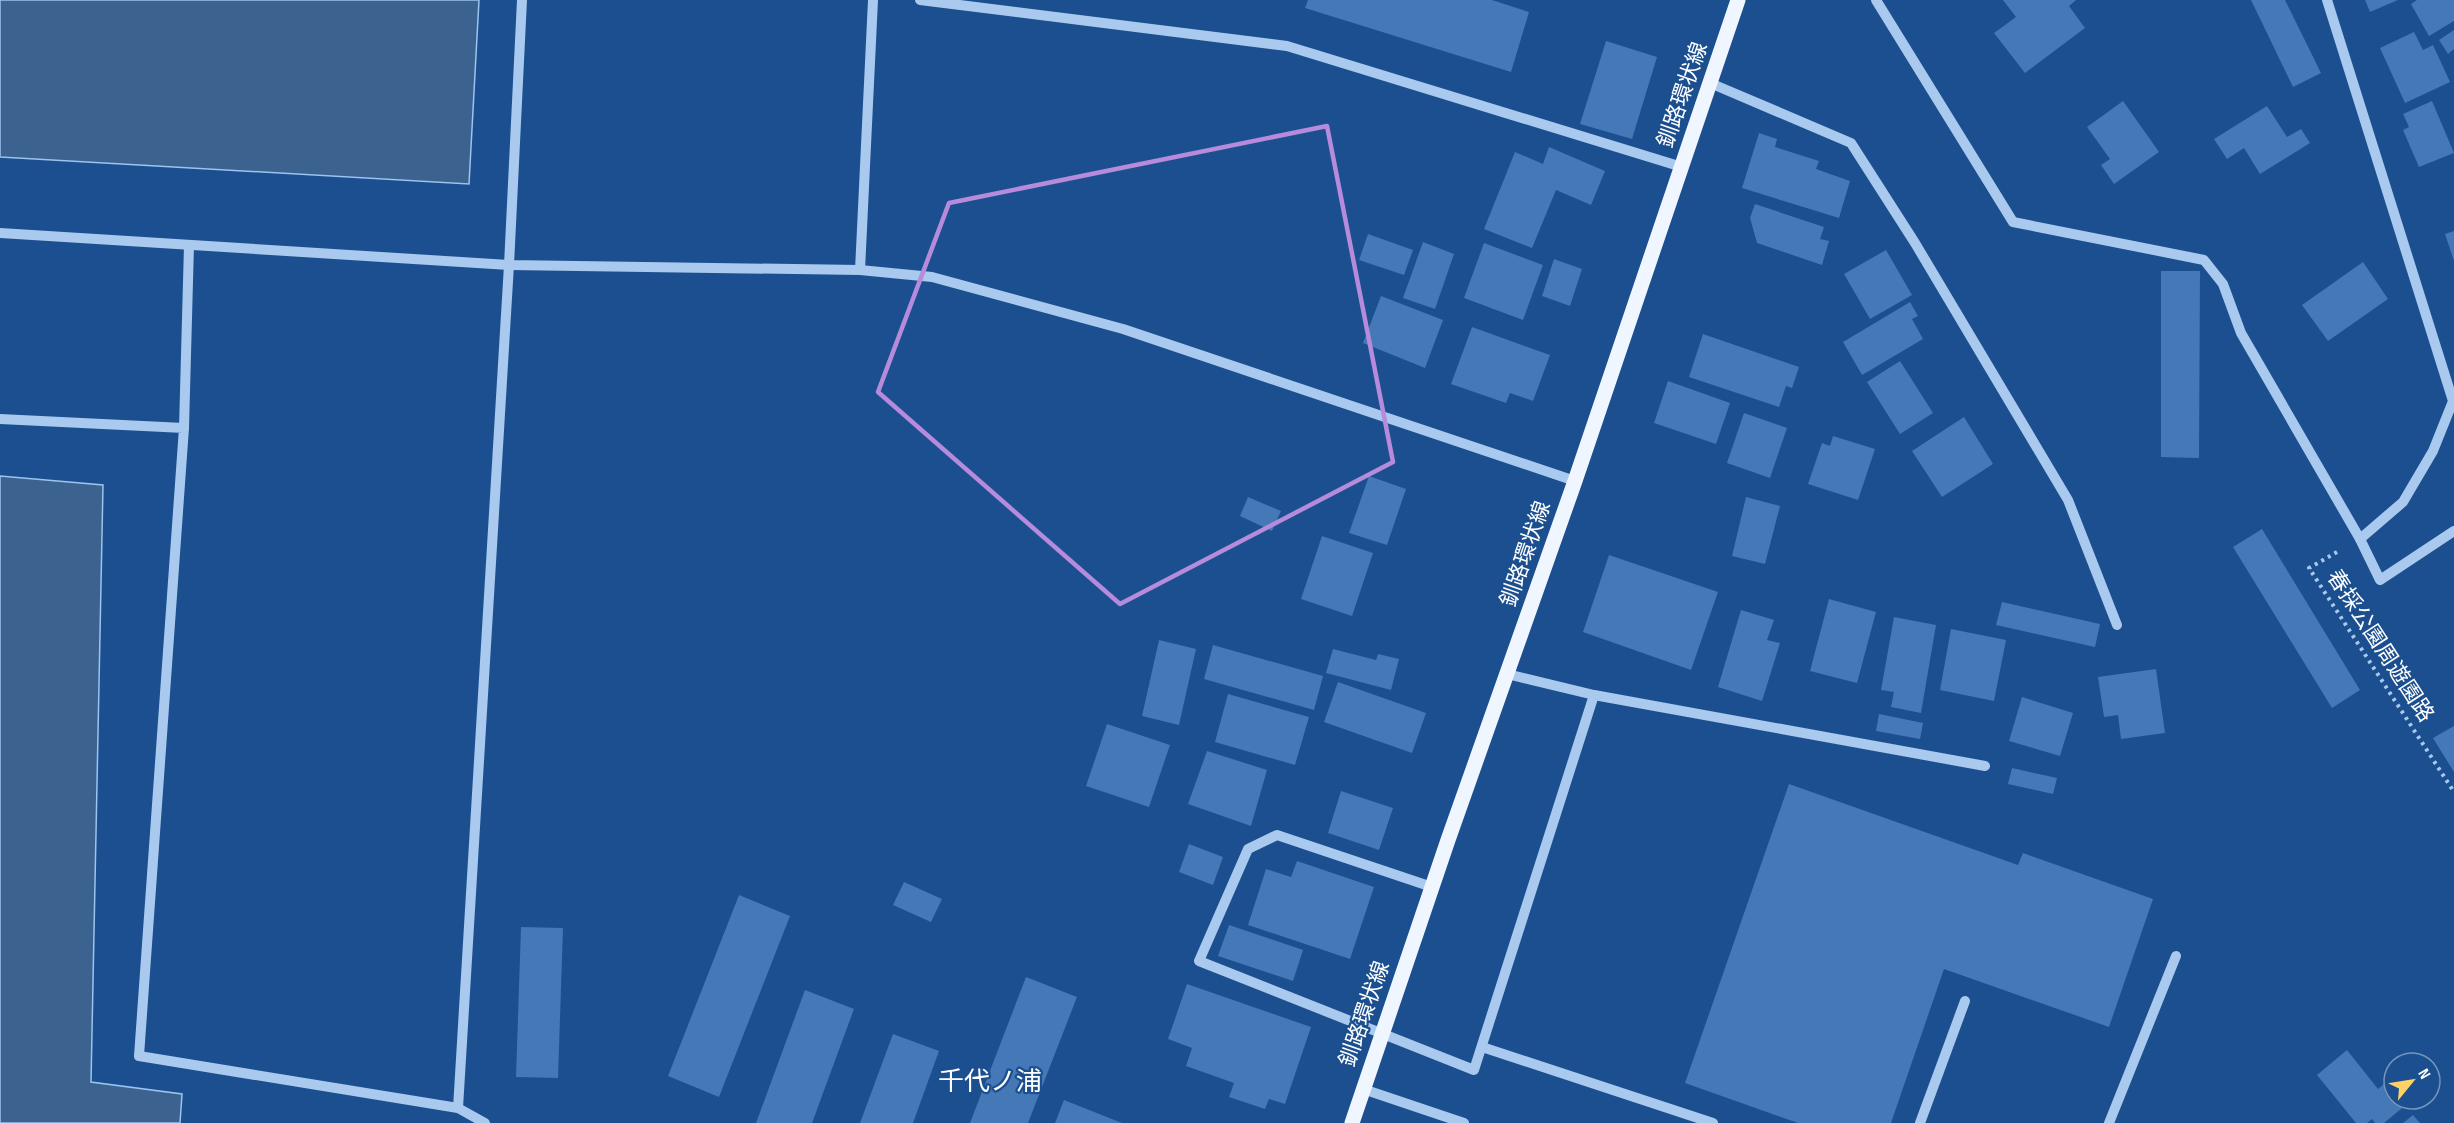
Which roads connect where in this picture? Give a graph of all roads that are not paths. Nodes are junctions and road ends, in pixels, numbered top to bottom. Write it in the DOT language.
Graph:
graph roads {
  1 [pos="522,0"];
  2 [pos="873,0"];
  3 [pos="920,0"];
  4 [pos="1738,0"];
  5 [pos="1876,0"];
  6 [pos="2327,0"];
  7 [pos="1710,83"];
  8 [pos="1682,167"];
  9 [pos="0,233"];
  10 [pos="189,245"];
  11 [pos="509,265"];
  12 [pos="860,270"];
  13 [pos="2453,402"];
  14 [pos="0,419"];
  15 [pos="184,428"];
  16 [pos="1575,481"];
  17 [pos="2454,531"];
  18 [pos="2360,539"];
  19 [pos="2117,625"];
  20 [pos="1507,674"];
  21 [pos="1594,695"];
  22 [pos="1985,766"];
  23 [pos="1432,887"];
  24 [pos="2176,956"];
  25 [pos="1965,1001"];
  26 [pos="1382,1035"];
  27 [pos="1482,1047"];
  28 [pos="1364,1089"];
  29 [pos="458,1108"];
  30 [pos="485,1123"];
  31 [pos="1352,1123"];
  32 [pos="1464,1123"];
  33 [pos="1713,1123"];
  34 [pos="1920,1123"];
  35 [pos="2109,1123"];
  1 -- 11 [label="street"];
  2 -- 12 [label="street"];
  3 -- 8 [label="street"];
  4 -- 7 [label="main road, 釧路環状線"];
  5 -- 18 [label="street"];
  6 -- 13 [label="street"];
  7 -- 8 [label="main road, 釧路環状線"];
  7 -- 19 [label="street"];
  8 -- 16 [label="main road, 釧路環状線"];
  9 -- 10 [label="street"];
  10 -- 11 [label="street"];
  10 -- 15 [label="street"];
  11 -- 12 [label="street"];
  11 -- 29 [label="street"];
  12 -- 16 [label="street"];
  13 -- 18 [label="street"];
  14 -- 15 [label="street"];
  15 -- 29 [label="street"];
  16 -- 20 [label="main road, 釧路環状線"];
  17 -- 18 [label="street"];
  20 -- 21 [label="street"];
  20 -- 23 [label="main road, 釧路環状線"];
  21 -- 22 [label="street"];
  21 -- 27 [label="street"];
  23 -- 26 [label="main road, 釧路環状線"];
  23 -- 26 [label="street"];
  24 -- 35 [label="street"];
  25 -- 34 [label="street"];
  26 -- 27 [label="street"];
  26 -- 28 [label="main road, 釧路環状線"];
  27 -- 33 [label="street"];
  28 -- 31 [label="main road, 釧路環状線"];
  28 -- 32 [label="street"];
  29 -- 30 [label="street"];
}
